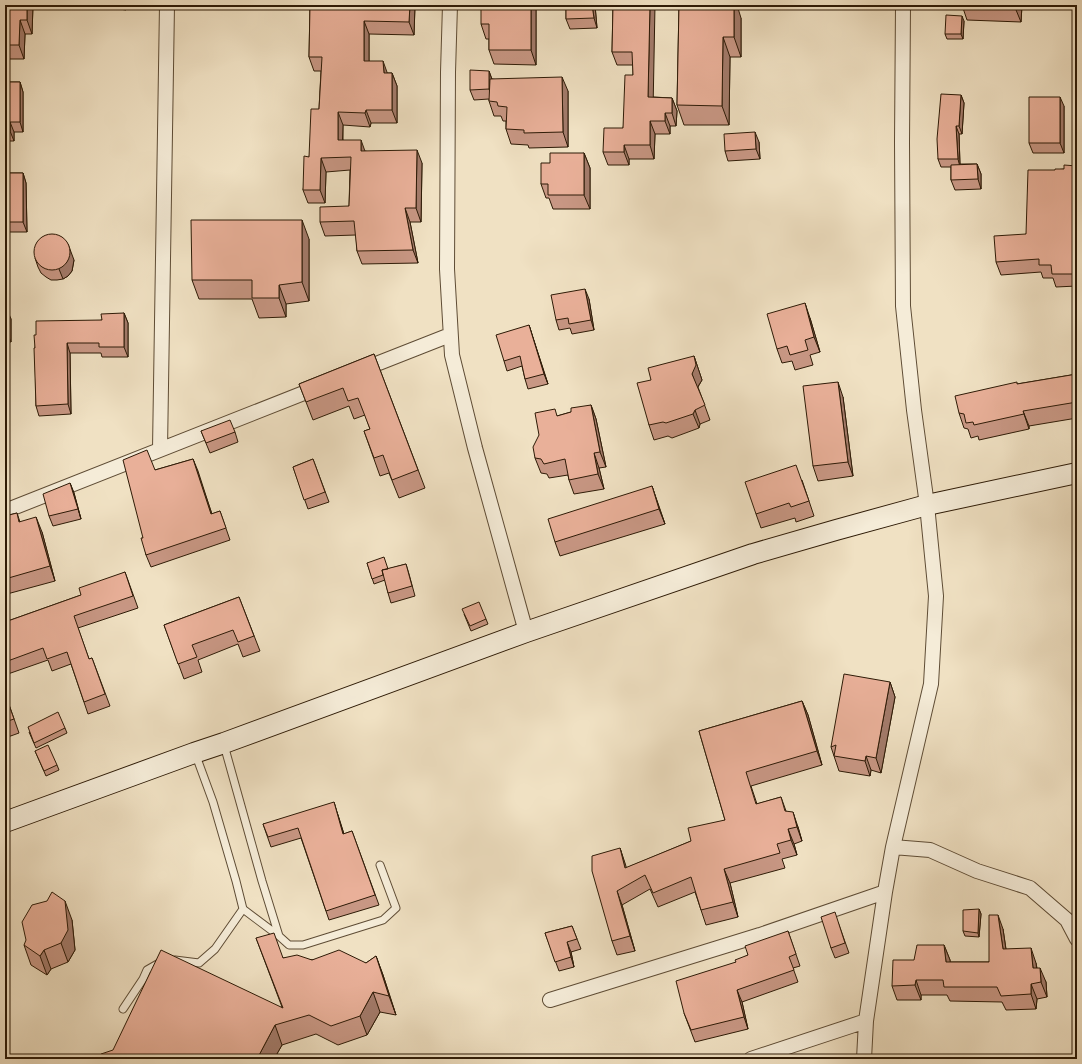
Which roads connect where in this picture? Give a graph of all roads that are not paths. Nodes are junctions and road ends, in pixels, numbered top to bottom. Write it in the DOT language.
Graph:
graph roads {
  1 [pos="167,5"];
  2 [pos="450,5"];
  3 [pos="903,5"];
  4 [pos="450,335"];
  5 [pos="349,375"];
  6 [pos="334,381"];
  7 [pos="160,449"];
  8 [pos="1077,473"];
  9 [pos="927,505"];
  10 [pos="5,511"];
  11 [pos="526,632"];
  12 [pos="224,743"];
  13 [pos="194,753"];
  14 [pos="5,822"];
  15 [pos="893,846"];
  16 [pos="380,865"];
  17 [pos="885,892"];
  18 [pos="243,909"];
  19 [pos="279,936"];
  20 [pos="1077,939"];
  21 [pos="550,1000"];
  22 [pos="123,1009"];
  23 [pos="866,1021"];
  24 [pos="751,1059"];
  25 [pos="864,1059"];
  1 -- 7 [label="street"];
  2 -- 4 [label="street"];
  3 -- 9 [label="street"];
  4 -- 5 [label="street"];
  4 -- 11 [label="street"];
  6 -- 7 [label="street"];
  7 -- 10 [label="street"];
  8 -- 9 [label="main road"];
  9 -- 11 [label="main road"];
  9 -- 15 [label="street"];
  11 -- 12 [label="main road"];
  12 -- 13 [label="main road"];
  12 -- 19 [label="lane"];
  13 -- 14 [label="main road"];
  13 -- 18 [label="lane"];
  15 -- 17 [label="street"];
  15 -- 20 [label="street"];
  16 -- 19 [label="lane"];
  17 -- 21 [label="street"];
  17 -- 23 [label="street"];
  18 -- 19 [label="lane"];
  18 -- 22 [label="lane"];
  23 -- 24 [label="street"];
  23 -- 25 [label="street"];
}
